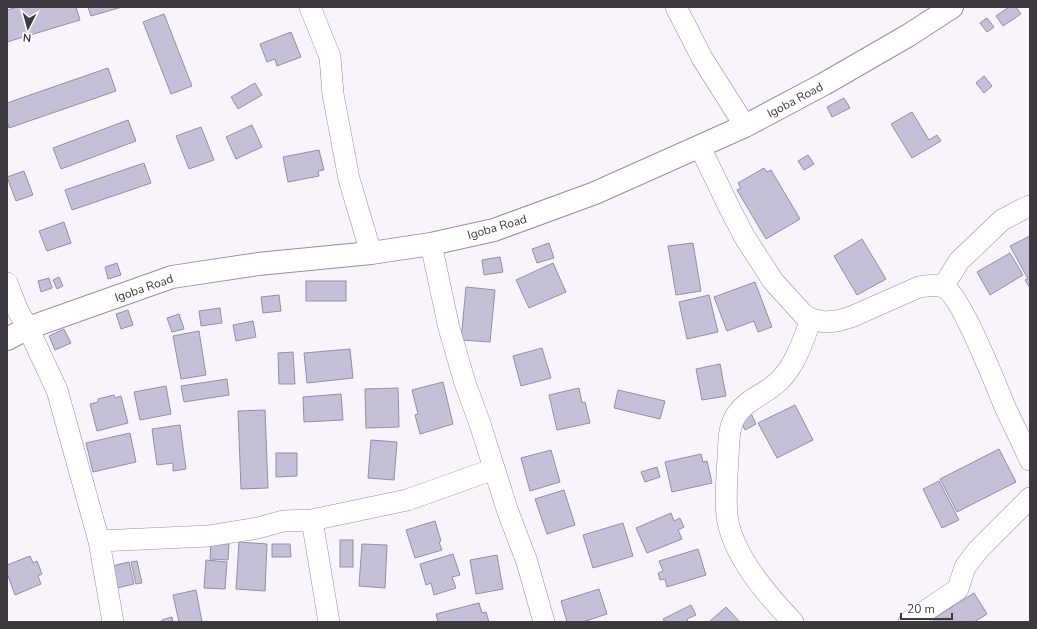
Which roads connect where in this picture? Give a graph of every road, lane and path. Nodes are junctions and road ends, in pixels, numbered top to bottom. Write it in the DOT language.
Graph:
graph roads {
  1 [pos="310,7"];
  2 [pos="676,7"];
  3 [pos="952,7"];
  4 [pos="745,126"];
  5 [pos="700,147"];
  6 [pos="1030,206"];
  7 [pos="431,244"];
  8 [pos="371,253"];
  9 [pos="7,283"];
  10 [pos="943,287"];
  11 [pos="811,319"];
  12 [pos="28,328"];
  13 [pos="7,340"];
  14 [pos="1030,460"];
  15 [pos="494,469"];
  16 [pos="1030,498"];
  17 [pos="312,520"];
  18 [pos="99,541"];
  19 [pos="113,622"];
  20 [pos="329,622"];
  21 [pos="544,622"];
  22 [pos="793,622"];
  23 [pos="909,622"];
  1 -- 8 [label="street"];
  2 -- 4 [label="street"];
  3 -- 4 [label="street, Igoba Road"];
  4 -- 5 [label="street, Igoba Road"];
  5 -- 7 [label="street, Igoba Road"];
  5 -- 11 [label="street"];
  6 -- 10 [label="street"];
  7 -- 8 [label="street, Igoba Road"];
  7 -- 15 [label="street"];
  8 -- 12 [label="street, Igoba Road"];
  9 -- 12 [label="street"];
  10 -- 11 [label="street"];
  10 -- 14 [label="street"];
  11 -- 22 [label="street"];
  12 -- 13 [label="street, Igoba Road"];
  12 -- 18 [label="street"];
  15 -- 17 [label="street"];
  15 -- 21 [label="street"];
  16 -- 23 [label="street"];
  17 -- 18 [label="street"];
  17 -- 20 [label="street"];
  18 -- 19 [label="street"];
}
